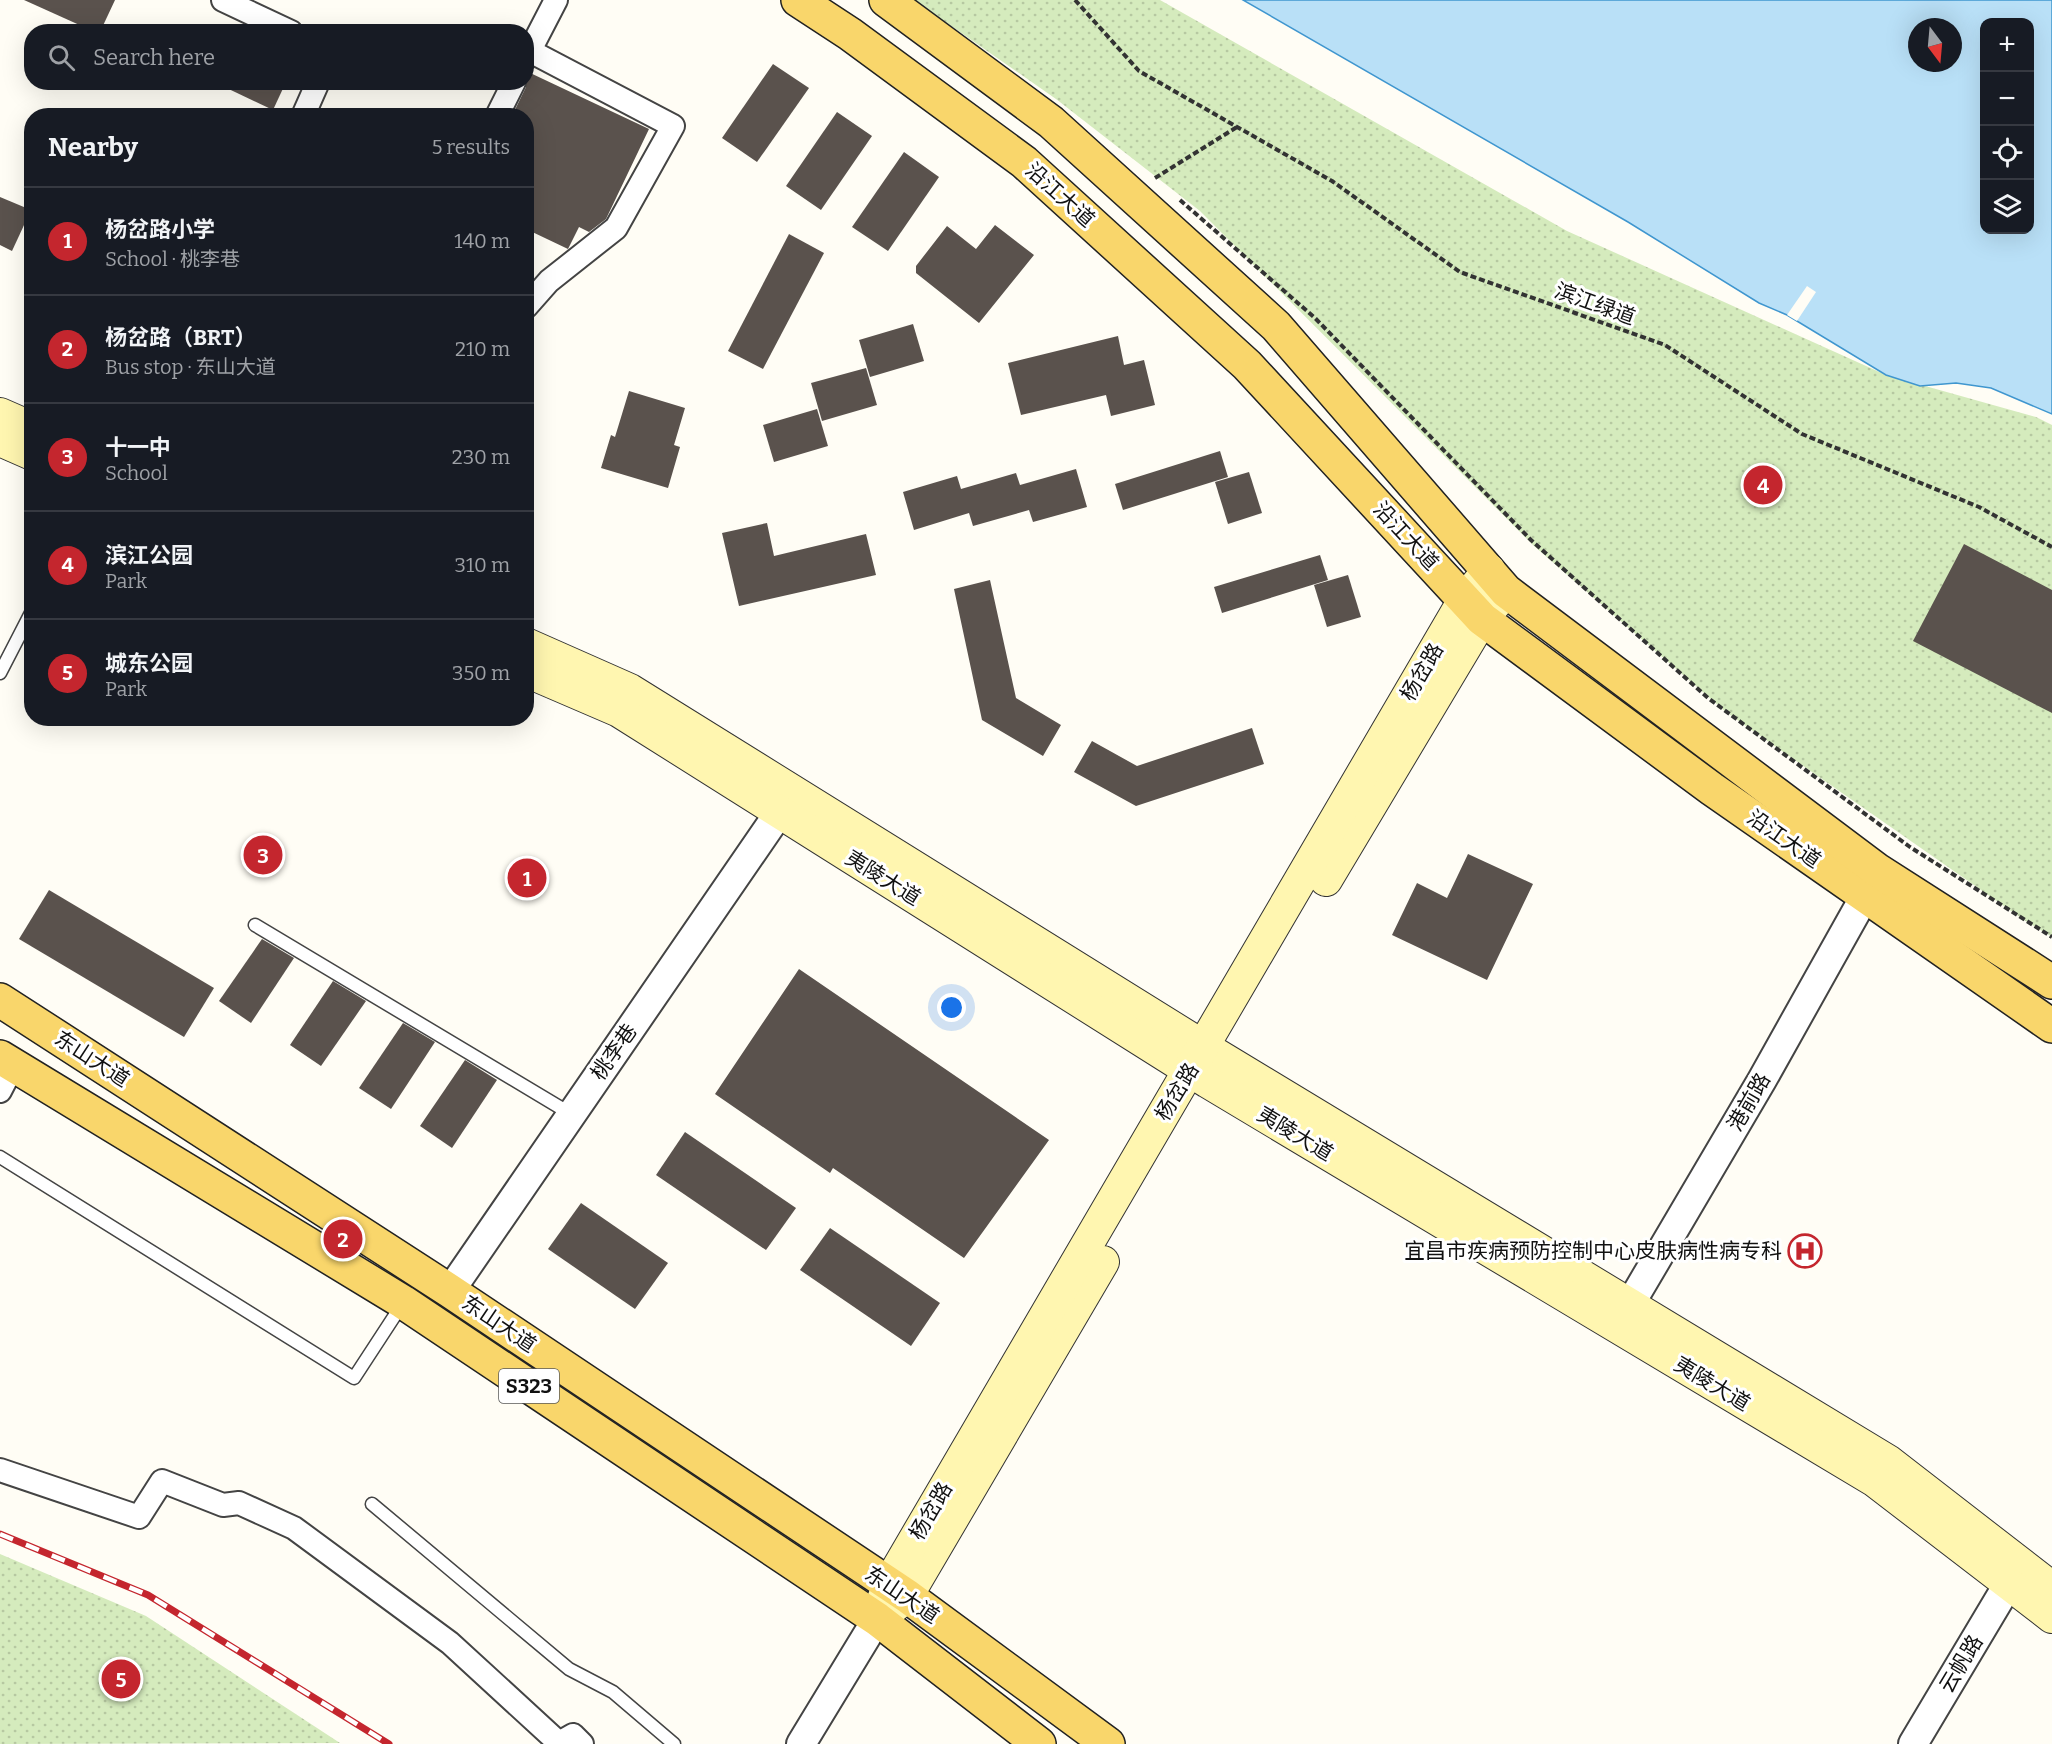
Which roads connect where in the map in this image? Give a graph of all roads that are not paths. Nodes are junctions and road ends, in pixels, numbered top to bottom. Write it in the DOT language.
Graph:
graph roads {
  1 [pos="223,0"];
  2 [pos="556,0"];
  3 [pos="798,0"];
  4 [pos="886,0"];
  5 [pos="274,24"];
  6 [pos="534,43"];
  7 [pos="534,58"];
  8 [pos="314,90"];
  9 [pos="510,90"];
  10 [pos="307,108"];
  11 [pos="501,108"];
  12 [pos="534,298"];
  13 [pos="0,414"];
  14 [pos="24,424"];
  15 [pos="0,440"];
  16 [pos="24,450"];
  17 [pos="1498,581"];
  18 [pos="1473,610"];
  19 [pos="24,626"];
  20 [pos="534,648"];
  21 [pos="0,673"];
  22 [pos="534,674"];
  23 [pos="779,813"];
  24 [pos="1865,896"];
  25 [pos="255,925"];
  26 [pos="2052,982"];
  27 [pos="0,1000"];
  28 [pos="2052,1026"];
  29 [pos="1206,1064"];
  30 [pos="4,1071"];
  31 [pos="571,1114"];
  32 [pos="0,1157"];
  33 [pos="450,1291"];
  34 [pos="403,1302"];
  35 [pos="1629,1306"];
  36 [pos="0,1470"];
  37 [pos="372,1504"];
  38 [pos="2009,1583"];
  39 [pos="2052,1588"];
  40 [pos="897,1590"];
  41 [pos="2052,1617"];
  42 [pos="877,1619"];
  43 [pos="582,1744"];
  44 [pos="674,1744"];
  45 [pos="801,1744"];
  46 [pos="1039,1744"];
  47 [pos="1108,1744"];
  48 [pos="1913,1744"];
  1 -- 5 [label="street"];
  2 -- 6 [label="street"];
  3 -- 18 [label="main road, 沿江大道"];
  4 -- 17 [label="main road, 沿江大道"];
  7 -- 12 [label="street"];
  8 -- 10 [label="street"];
  9 -- 11 [label="street"];
  13 -- 14 [label="main road"];
  15 -- 16 [label="main road"];
  17 -- 18 [label="main road, 杨岔路"];
  17 -- 26 [label="main road, 沿江大道"];
  18 -- 24 [label="main road, 沿江大道"];
  18 -- 29 [label="main road, 杨岔路"];
  19 -- 21 [label="lane"];
  20 -- 29 [label="main road, 夷陵大道"];
  22 -- 23 [label="main road, 夷陵大道"];
  23 -- 29 [label="main road, 夷陵大道"];
  23 -- 31 [label="street, 桃李巷"];
  24 -- 28 [label="main road, 沿江大道"];
  24 -- 35 [label="street, 港前路"];
  25 -- 31 [label="lane"];
  27 -- 33 [label="main road, 东山大道"];
  29 -- 35 [label="main road, 夷陵大道"];
  29 -- 38 [label="main road, 夷陵大道"];
  29 -- 40 [label="main road, 杨岔路"];
  30 -- 34 [label="main road, 东山大道 / S323"];
  31 -- 33 [label="street, 桃李巷"];
  32 -- 34 [label="lane"];
  33 -- 40 [label="main road, 东山大道"];
  34 -- 42 [label="main road, 东山大道 / S323"];
  35 -- 39 [label="main road, 夷陵大道"];
  36 -- 43 [label="street"];
  37 -- 44 [label="lane"];
  38 -- 41 [label="main road, 夷陵大道"];
  38 -- 48 [label="street, 云帆路"];
  40 -- 42 [label="main road, 杨岔路"];
  40 -- 47 [label="main road, 东山大道"];
  42 -- 45 [label="street, 杨岔路"];
  42 -- 46 [label="main road, 东山大道 / S323"];
}
